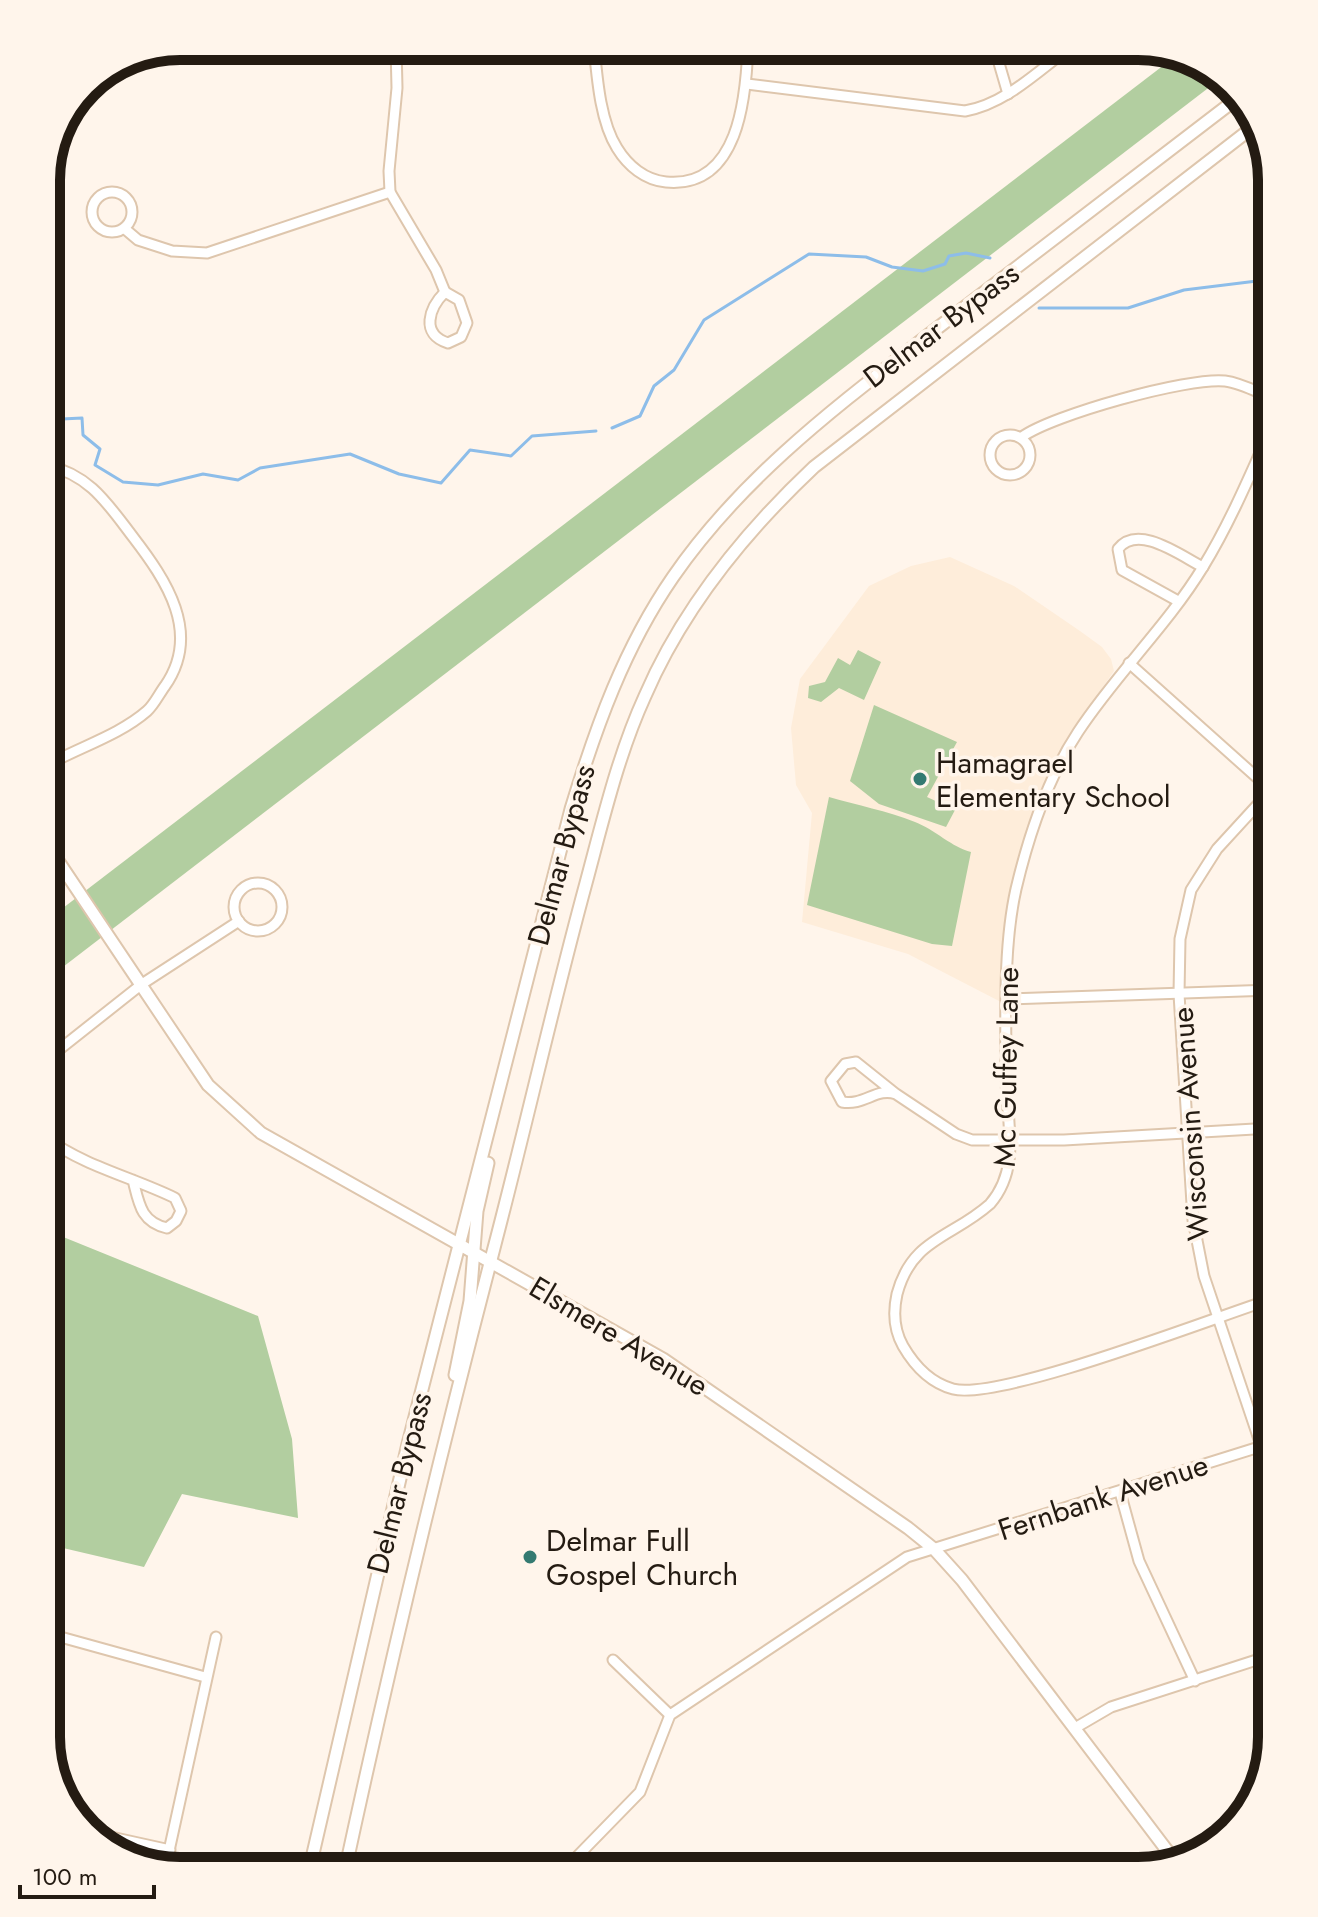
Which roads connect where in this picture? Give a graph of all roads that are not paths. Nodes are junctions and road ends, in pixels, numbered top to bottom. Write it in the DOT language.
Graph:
graph roads {
  1 [pos="396,60"];
  2 [pos="595,60"];
  3 [pos="748,60"];
  4 [pos="998,60"];
  5 [pos="1053,60"];
  6 [pos="747,84"];
  7 [pos="1008,94"];
  8 [pos="1230,104"];
  9 [pos="1248,131"];
  10 [pos="390,192"];
  11 [pos="125,229"];
  12 [pos="445,292"];
  13 [pos="1258,393"];
  14 [pos="1022,437"];
  15 [pos="1258,455"];
  16 [pos="60,468"];
  17 [pos="1203,567"];
  18 [pos="1178,601"];
  19 [pos="1129,663"];
  20 [pos="61,758"];
  21 [pos="1258,778"];
  22 [pos="1258,805"];
  23 [pos="60,864"];
  24 [pos="239,921"];
  25 [pos="142,984"];
  26 [pos="1258,991"];
  27 [pos="1179,994"];
  28 [pos="1008,999"];
  29 [pos="60,1049"];
  30 [pos="508,1059"];
  31 [pos="896,1094"];
  32 [pos="1258,1128"];
  33 [pos="1186,1131"];
  34 [pos="1011,1142"];
  35 [pos="60,1147"];
  36 [pos="133,1180"];
  37 [pos="459,1243"];
  38 [pos="474,1251"];
  39 [pos="490,1260"];
  40 [pos="1258,1304"];
  41 [pos="1218,1317"];
  42 [pos="1258,1421"];
  43 [pos="446,1431"];
  44 [pos="1258,1448"];
  45 [pos="1120,1492"];
  46 [pos="934,1549"];
  47 [pos="60,1637"];
  48 [pos="216,1637"];
  49 [pos="613,1660"];
  50 [pos="1258,1660"];
  51 [pos="205,1677"];
  52 [pos="1195,1681"];
  53 [pos="670,1715"];
  54 [pos="1075,1728"];
  55 [pos="116,1838"];
  56 [pos="170,1850"];
  57 [pos="1169,1853"];
  58 [pos="168,1856"];
  59 [pos="312,1857"];
  60 [pos="348,1857"];
  61 [pos="577,1857"];
  1 -- 10 [label="street"];
  2 -- 6 [label="street"];
  3 -- 6 [label="street"];
  4 -- 7 [label="street"];
  5 -- 7 [label="street"];
  6 -- 7 [label="street"];
  8 -- 30 [label="main road, Delmar Bypass"];
  9 -- 39 [label="main road, Delmar Bypass"];
  10 -- 11 [label="street"];
  10 -- 12 [label="street"];
  11 -- 11 [label="street"];
  12 -- 12 [label="street"];
  13 -- 14 [label="street"];
  14 -- 14 [label="street"];
  15 -- 17 [label="street, Mc Guffey Lane"];
  16 -- 20 [label="street"];
  17 -- 18 [label="street, Mc Guffey Lane"];
  17 -- 18 [label="street"];
  18 -- 19 [label="street, Mc Guffey Lane"];
  19 -- 21 [label="street"];
  19 -- 28 [label="street, Mc Guffey Lane"];
  22 -- 27 [label="street, Wisconsin Avenue"];
  23 -- 25 [label="main road, Elsmere Avenue"];
  24 -- 24 [label="street"];
  24 -- 25 [label="street"];
  25 -- 29 [label="street"];
  25 -- 37 [label="main road, Elsmere Avenue"];
  26 -- 27 [label="street"];
  27 -- 28 [label="street"];
  27 -- 33 [label="street, Wisconsin Avenue"];
  28 -- 34 [label="street, Mc Guffey Lane"];
  30 -- 37 [label="main road, Delmar Bypass"];
  30 -- 38 [label="main road"];
  31 -- 31 [label="street"];
  31 -- 34 [label="street"];
  32 -- 33 [label="street"];
  33 -- 34 [label="street"];
  33 -- 41 [label="street, Wisconsin Avenue"];
  34 -- 41 [label="street, Mc Guffey Lane"];
  35 -- 36 [label="street"];
  36 -- 36 [label="street"];
  37 -- 38 [label="main road, Elsmere Avenue"];
  37 -- 59 [label="main road, Delmar Bypass"];
  38 -- 39 [label="main road, Elsmere Avenue"];
  38 -- 43 [label="main road"];
  39 -- 43 [label="main road, Delmar Bypass"];
  39 -- 46 [label="main road, Elsmere Avenue"];
  40 -- 41 [label="street, Mc Guffey Lane"];
  41 -- 42 [label="street, Wisconsin Avenue"];
  43 -- 60 [label="main road, Delmar Bypass"];
  44 -- 45 [label="street, Fernbank Avenue"];
  45 -- 46 [label="street, Fernbank Avenue"];
  45 -- 52 [label="street"];
  46 -- 53 [label="street, Fernbank Avenue"];
  46 -- 54 [label="main road, Elsmere Avenue"];
  47 -- 51 [label="street"];
  48 -- 51 [label="street"];
  49 -- 53 [label="street"];
  50 -- 52 [label="street"];
  51 -- 56 [label="street"];
  52 -- 54 [label="street"];
  53 -- 61 [label="street"];
  54 -- 57 [label="main road, Elsmere Avenue"];
  55 -- 56 [label="street"];
  56 -- 58 [label="street"];
}
